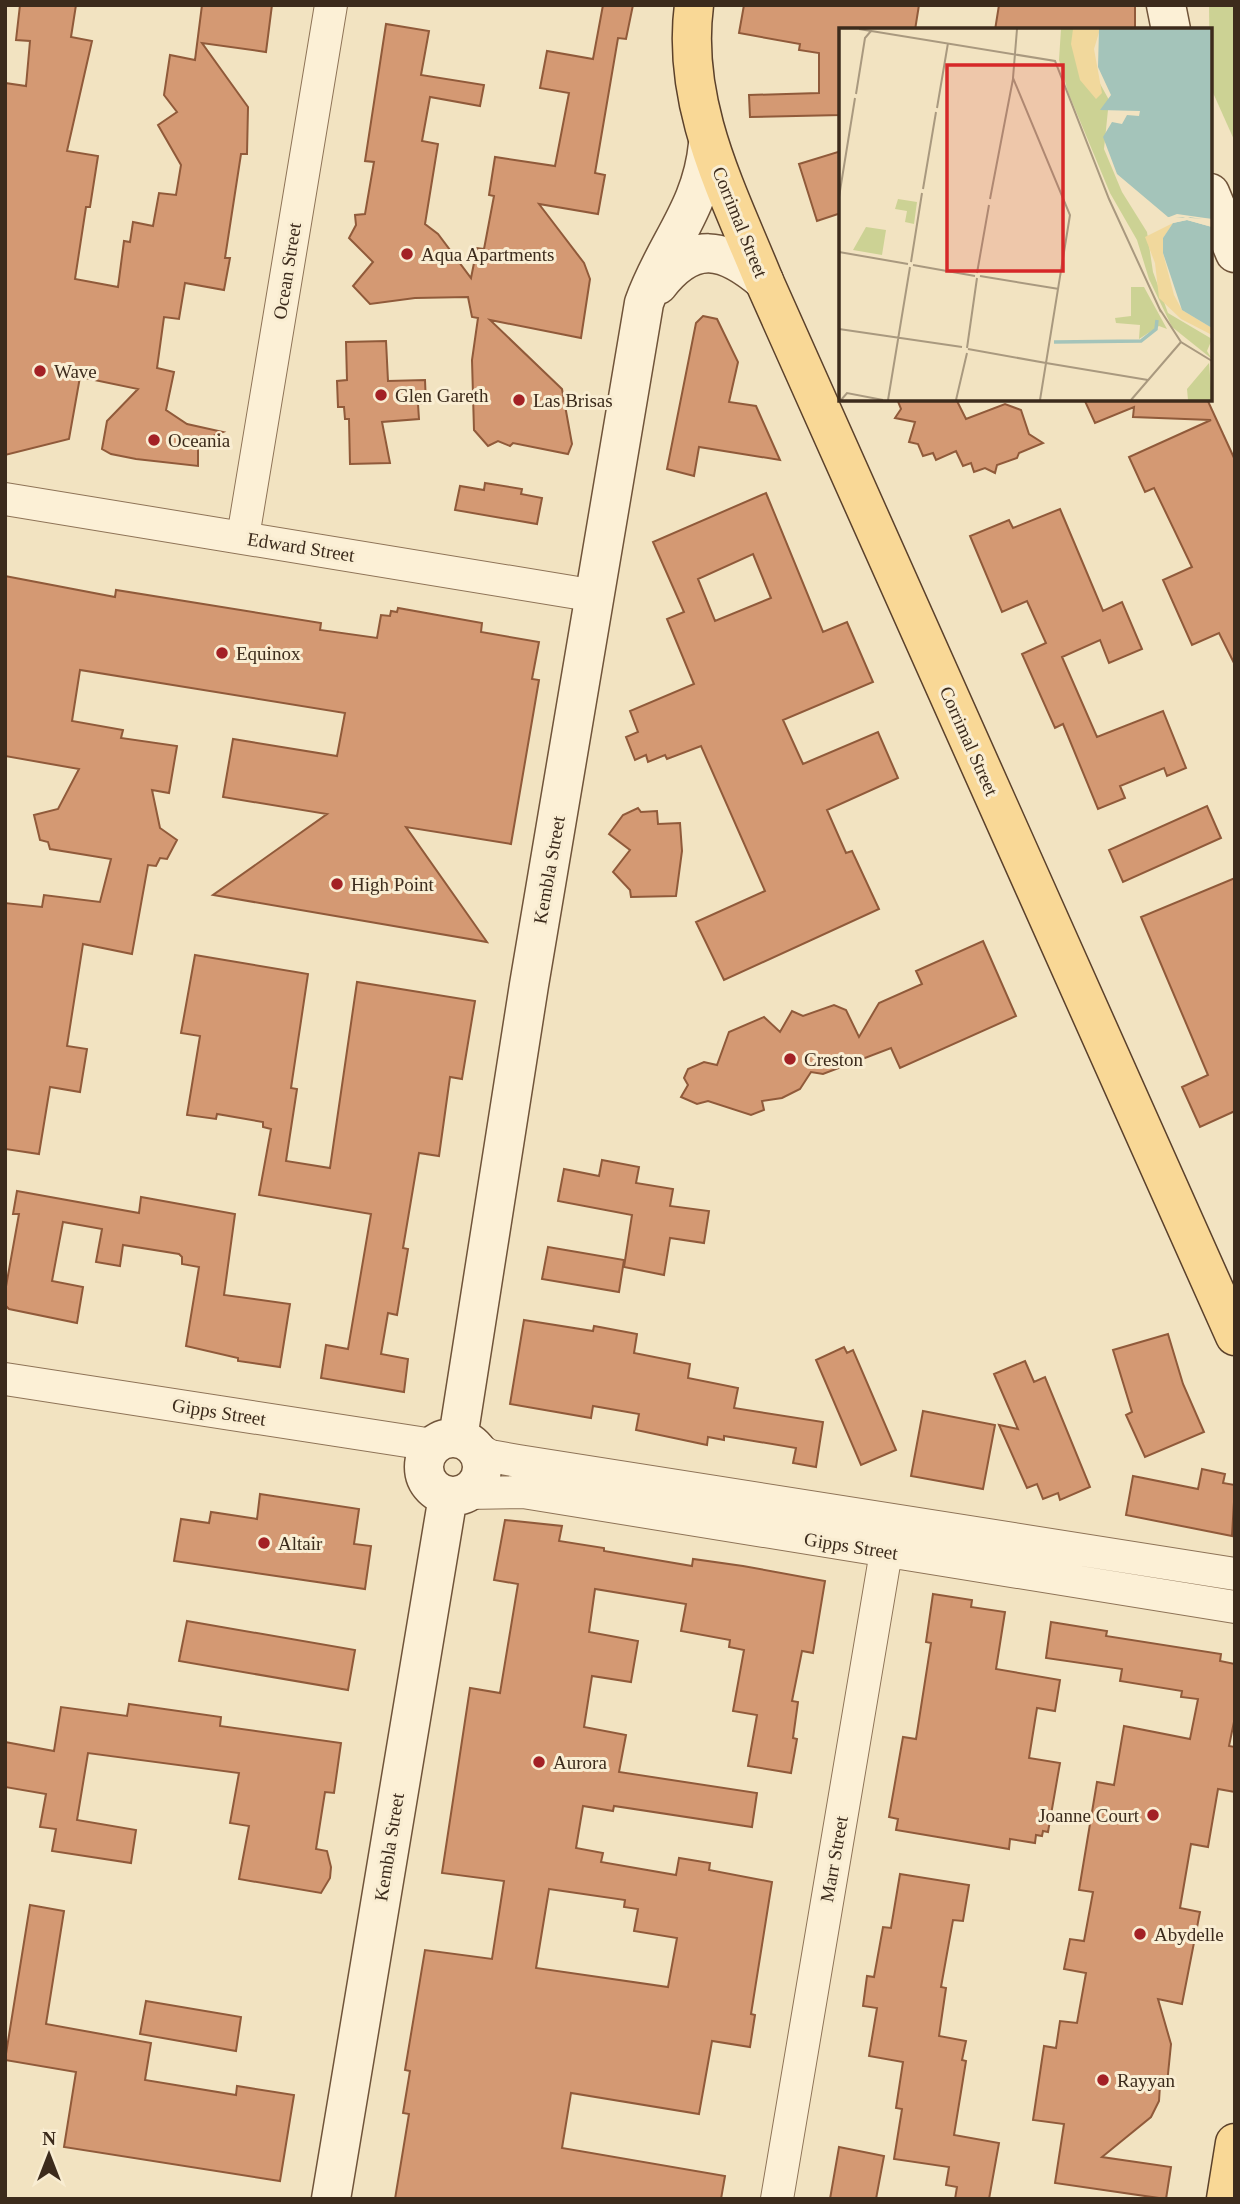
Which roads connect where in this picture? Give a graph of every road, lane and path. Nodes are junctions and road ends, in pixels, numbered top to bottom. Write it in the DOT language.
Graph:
graph roads {
  1 [pos="331,5"];
  2 [pos="694,5"];
  3 [pos="1166,5"];
  4 [pos="1171,28"];
  5 [pos="708,144"];
  6 [pos="1212,198"];
  7 [pos="1235,253"];
  8 [pos="764,281"];
  9 [pos="644,303"];
  10 [pos="5,499"];
  11 [pos="243,537"];
  12 [pos="596,596"];
  13 [pos="1235,1336"];
  14 [pos="5,1378"];
  15 [pos="456,1444"];
  16 [pos="457,1494"];
  17 [pos="891,1519"];
  18 [pos="886,1552"];
  19 [pos="1235,1574"];
  20 [pos="1235,1607"];
  21 [pos="1235,2143"];
  22 [pos="331,2199"];
  23 [pos="777,2199"];
  24 [pos="1226,2199"];
  1 -- 11 [label="street, Ocean Street"];
  2 -- 5 [label="main road, Kembla Street"];
  3 -- 4 [label="street"];
  5 -- 8 [label="main road, Corrimal Street"];
  5 -- 9 [label="street, Kembla Street"];
  6 -- 7 [label="street"];
  8 -- 9 [label="street"];
  8 -- 13 [label="main road, Corrimal Street"];
  9 -- 12 [label="street, Kembla Street"];
  10 -- 11 [label="street, Edward Street"];
  11 -- 12 [label="street, Edward Street"];
  12 -- 15 [label="street, Kembla Street"];
  14 -- 15 [label="street, Gipps Street"];
  15 -- 16 [label="street"];
  15 -- 16 [label="street"];
  15 -- 17 [label="street, Gipps Street"];
  16 -- 18 [label="street, Gipps Street"];
  16 -- 22 [label="street, Kembla Street"];
  17 -- 18 [label="street, Marr Street"];
  17 -- 19 [label="street, Gipps Street"];
  18 -- 20 [label="street, Gipps Street"];
  18 -- 23 [label="street, Marr Street"];
  21 -- 24 [label="main road"];
}
